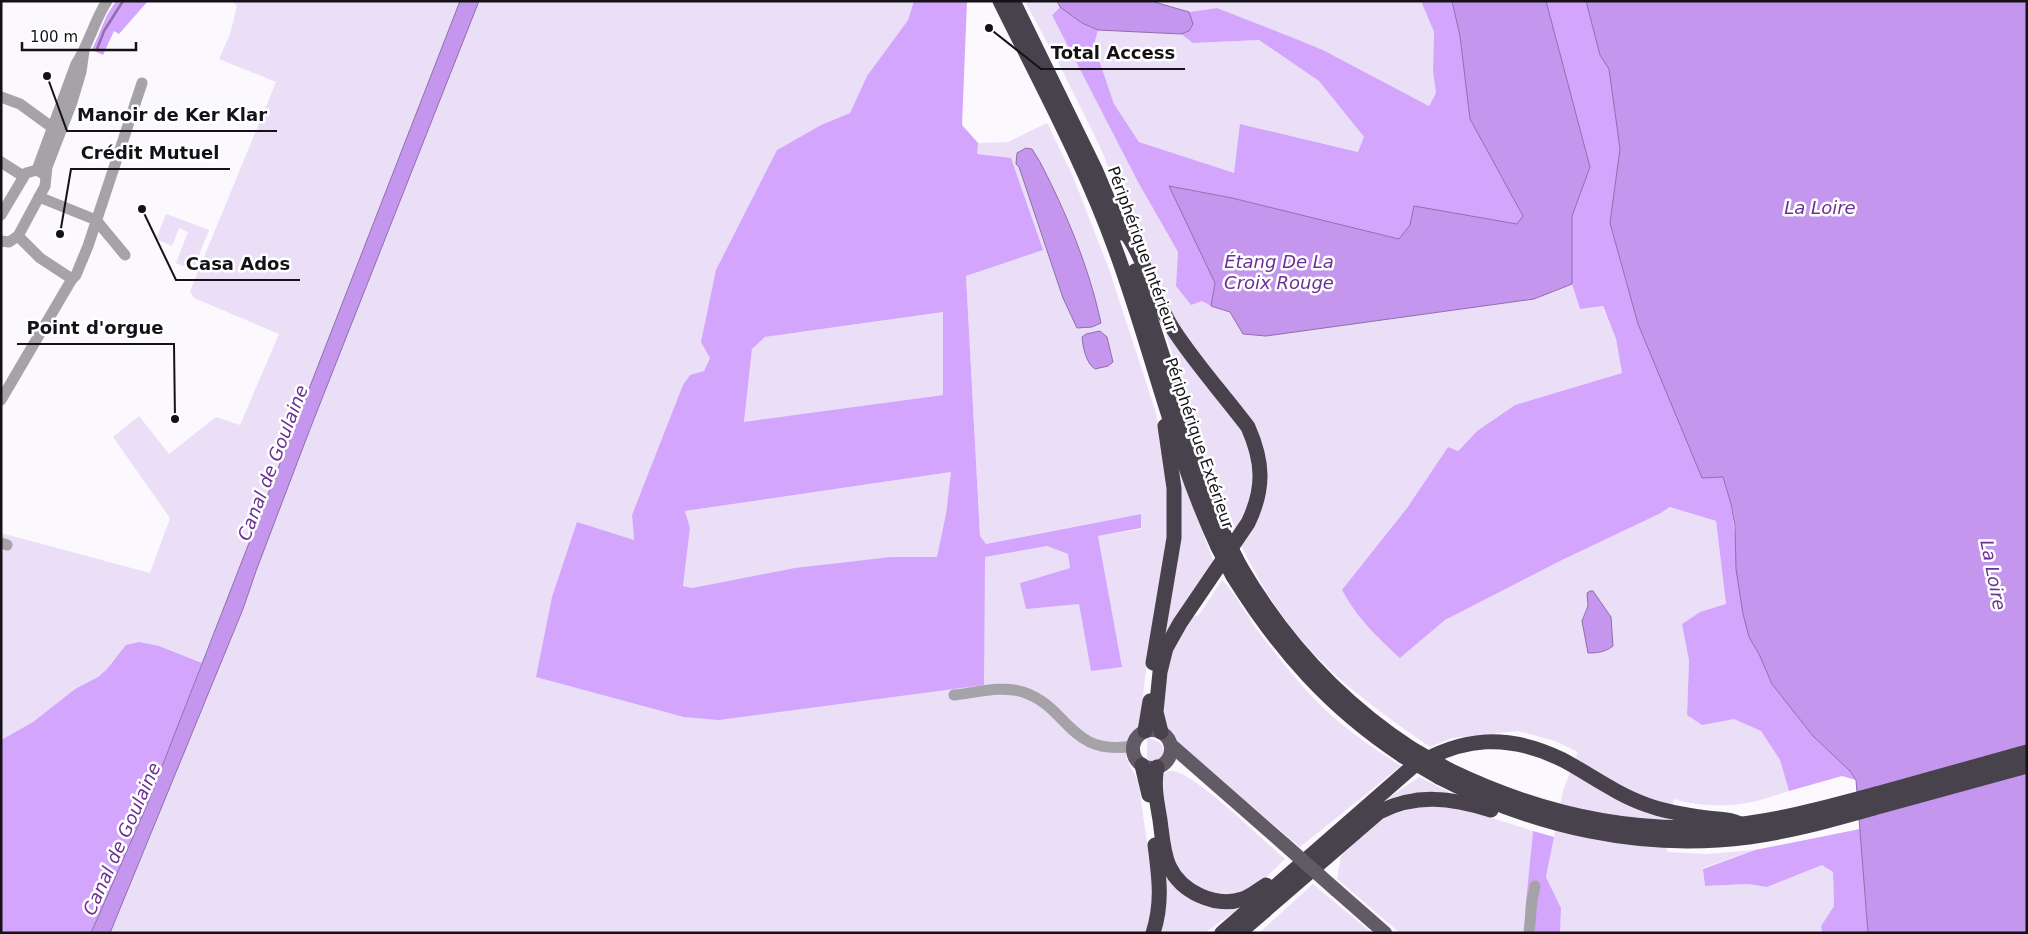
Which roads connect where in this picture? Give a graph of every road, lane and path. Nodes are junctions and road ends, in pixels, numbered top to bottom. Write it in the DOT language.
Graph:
graph roads {
  1 [pos="107,1"];
  2 [pos="1000,1"];
  3 [pos="1013,1"];
  4 [pos="84,51"];
  5 [pos="142,83"];
  6 [pos="1,97"];
  7 [pos="53,128"];
  8 [pos="1,162"];
  9 [pos="41,174"];
  10 [pos="23,176"];
  11 [pos="39,197"];
  12 [pos="2,214"];
  13 [pos="96,220"];
  14 [pos="1119,224"];
  15 [pos="18,236"];
  16 [pos="3,244"];
  17 [pos="125,255"];
  18 [pos="72,279"];
  19 [pos="1152,357"];
  20 [pos="1,400"];
  21 [pos="1222,542"];
  22 [pos="954,694"];
  23 [pos="1145,730"];
  24 [pos="1161,732"];
  25 [pos="1170,745"];
  26 [pos="1133,746"];
  27 [pos="2027,752"];
  28 [pos="1162,763"];
  29 [pos="1142,765"];
  30 [pos="2027,766"];
  31 [pos="1201,773"];
  32 [pos="1521,811"];
  33 [pos="1840,811"];
  34 [pos="1680,828"];
  35 [pos="1320,854"];
  36 [pos="1535,886"];
  37 [pos="1153,933"];
  38 [pos="1222,933"];
  39 [pos="1239,933"];
  40 [pos="1249,933"];
  41 [pos="1385,933"];
  42 [pos="1529,933"];
  1 -- 4 [label="street"];
  2 -- 19 [label="highway, Périphérique Extérieur"];
  3 -- 14 [label="highway, Périphérique Intérieur"];
  4 -- 7 [label="street"];
  4 -- 9 [label="street"];
  5 -- 13 [label="street"];
  6 -- 7 [label="street"];
  7 -- 9 [label="street"];
  8 -- 10 [label="street"];
  9 -- 10 [label="street"];
  9 -- 11 [label="street"];
  10 -- 12 [label="street"];
  11 -- 13 [label="street"];
  11 -- 15 [label="street"];
  13 -- 17 [label="street"];
  13 -- 18 [label="street"];
  14 -- 21 [label="highway, Périphérique Intérieur"];
  14 -- 24 [label="highway"];
  15 -- 16 [label="street"];
  15 -- 18 [label="street"];
  18 -- 20 [label="street"];
  19 -- 21 [label="highway, Périphérique Extérieur"];
  19 -- 23 [label="highway"];
  21 -- 32 [label="highway, Périphérique Intérieur, bridge"];
  22 -- 26 [label="street"];
  23 -- 24 [label="main road"];
  23 -- 26 [label="main road"];
  24 -- 25 [label="main road"];
  25 -- 28 [label="main road"];
  25 -- 31 [label="main road"];
  26 -- 29 [label="main road"];
  27 -- 33 [label="highway"];
  28 -- 29 [label="main road"];
  28 -- 31 [label="main road"];
  28 -- 35 [label="highway"];
  29 -- 37 [label="highway"];
  30 -- 33 [label="highway"];
  31 -- 41 [label="main road, bridge"];
  32 -- 34 [label="highway"];
  32 -- 34 [label="highway"];
  32 -- 35 [label="highway"];
  33 -- 34 [label="highway"];
  33 -- 34 [label="highway"];
  34 -- 35 [label="highway"];
  35 -- 38 [label="highway"];
  35 -- 39 [label="highway"];
  35 -- 40 [label="highway"];
  36 -- 42 [label="street"];
}
